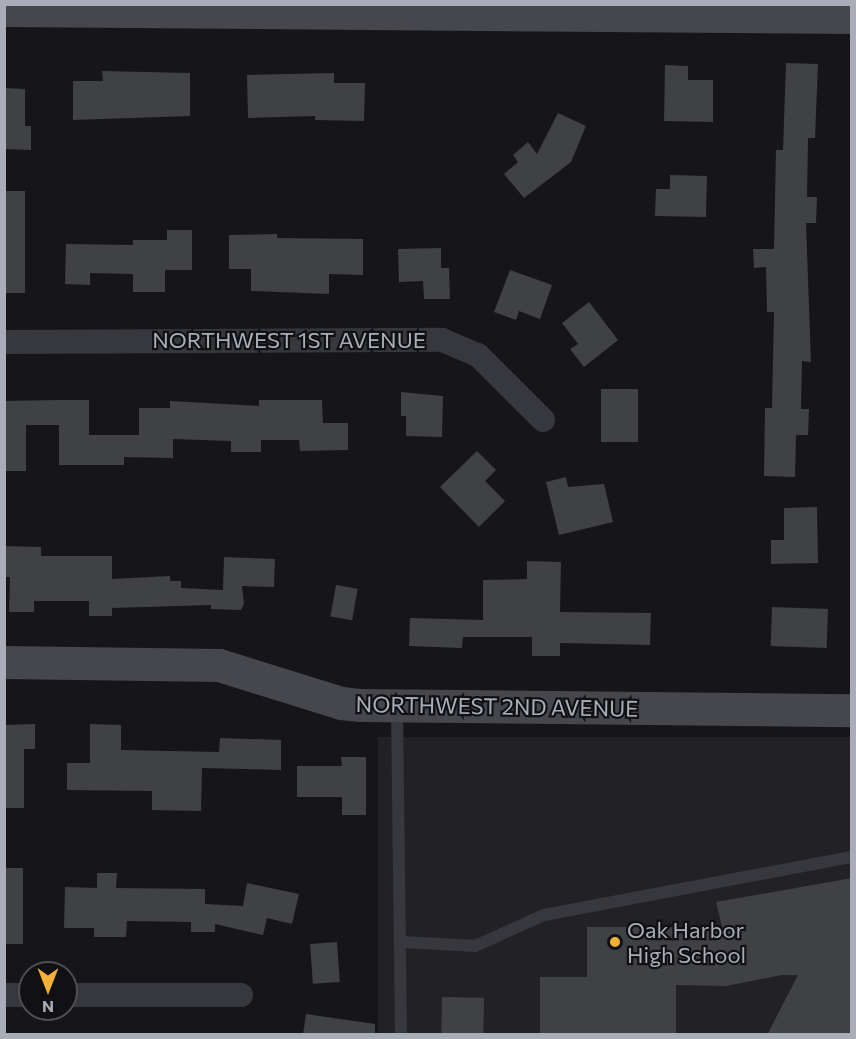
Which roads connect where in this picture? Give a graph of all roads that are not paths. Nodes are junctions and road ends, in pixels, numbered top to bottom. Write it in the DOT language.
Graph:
graph roads {
  1 [pos="4,10"];
  2 [pos="852,17"];
  3 [pos="4,342"];
  4 [pos="543,420"];
  5 [pos="4,662"];
  6 [pos="397,707"];
  7 [pos="852,710"];
  8 [pos="852,857"];
  9 [pos="402,942"];
  10 [pos="78,995"];
  11 [pos="241,995"];
  12 [pos="402,1035"];
  1 -- 2 [label="street"];
  3 -- 4 [label="street, NORTHWEST 1ST AVENUE"];
  5 -- 6 [label="street, NORTHWEST 2ND AVENUE"];
  6 -- 7 [label="street, NORTHWEST 2ND AVENUE"];
  6 -- 9 [label="lane"];
  8 -- 9 [label="lane"];
  9 -- 12 [label="lane"];
  10 -- 11 [label="street"];
}
